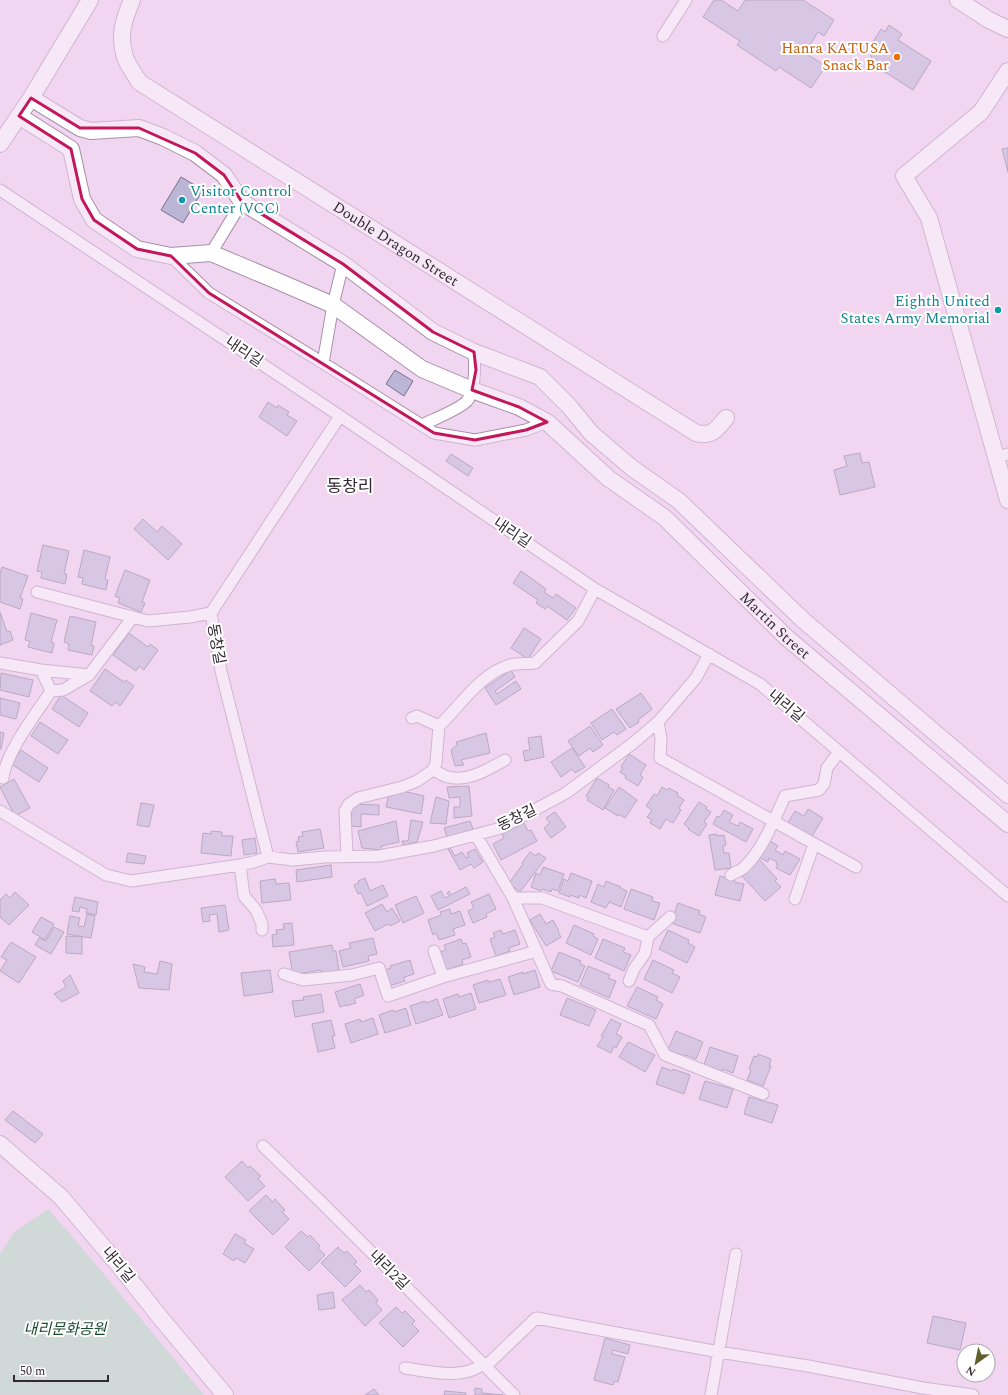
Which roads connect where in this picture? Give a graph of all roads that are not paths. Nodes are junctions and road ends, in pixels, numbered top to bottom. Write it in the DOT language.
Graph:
graph roads {
  1 [pos="90,0"];
  2 [pos="132,0"];
  3 [pos="686,0"];
  4 [pos="958,0"];
  5 [pos="1008,29"];
  6 [pos="663,36"];
  7 [pos="1008,71"];
  8 [pos="31,98"];
  9 [pos="19,116"];
  10 [pos="0,144"];
  11 [pos="0,190"];
  12 [pos="242,202"];
  13 [pos="211,253"];
  14 [pos="171,256"];
  15 [pos="343,264"];
  16 [pos="332,305"];
  17 [pos="474,352"];
  18 [pos="327,365"];
  19 [pos="472,390"];
  20 [pos="340,416"];
  21 [pos="726,418"];
  22 [pos="546,422"];
  23 [pos="422,425"];
  24 [pos="1002,455"];
  25 [pos="1008,500"];
  26 [pos="595,588"];
  27 [pos="37,592"];
  28 [pos="211,613"];
  29 [pos="133,617"];
  30 [pos="709,654"];
  31 [pos="0,663"];
  32 [pos="41,670"];
  33 [pos="89,675"];
  34 [pos="51,691"];
  35 [pos="412,718"];
  36 [pos="658,722"];
  37 [pos="439,726"];
  38 [pos="839,752"];
  39 [pos="505,760"];
  40 [pos="433,770"];
  41 [pos="3,778"];
  42 [pos="1008,795"];
  43 [pos="0,811"];
  44 [pos="773,821"];
  45 [pos="1008,824"];
  46 [pos="476,835"];
  47 [pos="814,844"];
  48 [pos="268,856"];
  49 [pos="347,856"];
  50 [pos="240,865"];
  51 [pos="856,867"];
  52 [pos="731,875"];
  53 [pos="1008,896"];
  54 [pos="513,898"];
  55 [pos="795,899"];
  56 [pos="670,917"];
  57 [pos="262,930"];
  58 [pos="648,937"];
  59 [pos="434,951"];
  60 [pos="536,951"];
  61 [pos="284,974"];
  62 [pos="443,977"];
  63 [pos="629,981"];
  64 [pos="763,1094"];
  65 [pos="0,1144"];
  66 [pos="263,1146"];
  67 [pos="736,1254"];
  68 [pos="719,1352"];
  69 [pos="484,1365"];
  70 [pos="405,1368"];
  71 [pos="225,1395"];
  72 [pos="514,1395"];
  73 [pos="711,1395"];
  74 [pos="973,1395"];
  1 -- 8 [label="main road"];
  2 -- 21 [label="main road, Double Dragon Street"];
  3 -- 6 [label="street"];
  4 -- 5 [label="main road"];
  7 -- 24 [label="main road"];
  8 -- 9 [label="main road"];
  8 -- 12 [label="main road"];
  9 -- 10 [label="main road"];
  9 -- 14 [label="main road"];
  11 -- 20 [label="street, 내리길"];
  12 -- 13 [label="street"];
  12 -- 15 [label="main road, Martin Street"];
  13 -- 14 [label="main road"];
  13 -- 16 [label="main road, Martin Street"];
  14 -- 18 [label="street"];
  15 -- 16 [label="street"];
  15 -- 17 [label="main road, Martin Street"];
  16 -- 18 [label="street"];
  16 -- 19 [label="main road, Martin Street"];
  17 -- 19 [label="street"];
  17 -- 42 [label="main road, Martin Street"];
  18 -- 23 [label="street"];
  19 -- 22 [label="main road, Martin Street"];
  19 -- 23 [label="street"];
  20 -- 26 [label="street, 내리길"];
  20 -- 28 [label="street, 동창길"];
  22 -- 23 [label="street"];
  22 -- 45 [label="main road, Martin Street"];
  24 -- 25 [label="main road"];
  26 -- 30 [label="street, 내리길"];
  26 -- 37 [label="street"];
  27 -- 29 [label="street"];
  28 -- 29 [label="street"];
  28 -- 48 [label="street, 동창길"];
  29 -- 33 [label="street"];
  30 -- 36 [label="street, 동창길"];
  30 -- 38 [label="street, 내리길"];
  31 -- 32 [label="street"];
  32 -- 33 [label="street"];
  32 -- 34 [label="street"];
  33 -- 34 [label="street"];
  34 -- 41 [label="street"];
  35 -- 37 [label="street"];
  36 -- 44 [label="street"];
  36 -- 46 [label="street, 동창길"];
  37 -- 40 [label="street"];
  38 -- 44 [label="street"];
  38 -- 53 [label="street, 내리길"];
  39 -- 40 [label="street"];
  40 -- 49 [label="street"];
  43 -- 50 [label="street"];
  44 -- 47 [label="street"];
  44 -- 52 [label="street"];
  46 -- 49 [label="street, 동창길"];
  46 -- 54 [label="street"];
  47 -- 51 [label="street"];
  47 -- 55 [label="street"];
  48 -- 49 [label="street, 동창길"];
  48 -- 50 [label="street"];
  50 -- 57 [label="street"];
  54 -- 58 [label="street"];
  54 -- 60 [label="street"];
  56 -- 58 [label="street"];
  58 -- 63 [label="street"];
  59 -- 62 [label="street"];
  60 -- 62 [label="street"];
  60 -- 64 [label="street"];
  61 -- 62 [label="street"];
  65 -- 71 [label="main road, 내리길"];
  66 -- 69 [label="street, 내리2길"];
  67 -- 68 [label="street"];
  68 -- 69 [label="street"];
  68 -- 73 [label="street"];
  68 -- 74 [label="street"];
  69 -- 70 [label="street"];
  69 -- 72 [label="street, 내리2길"];
}
